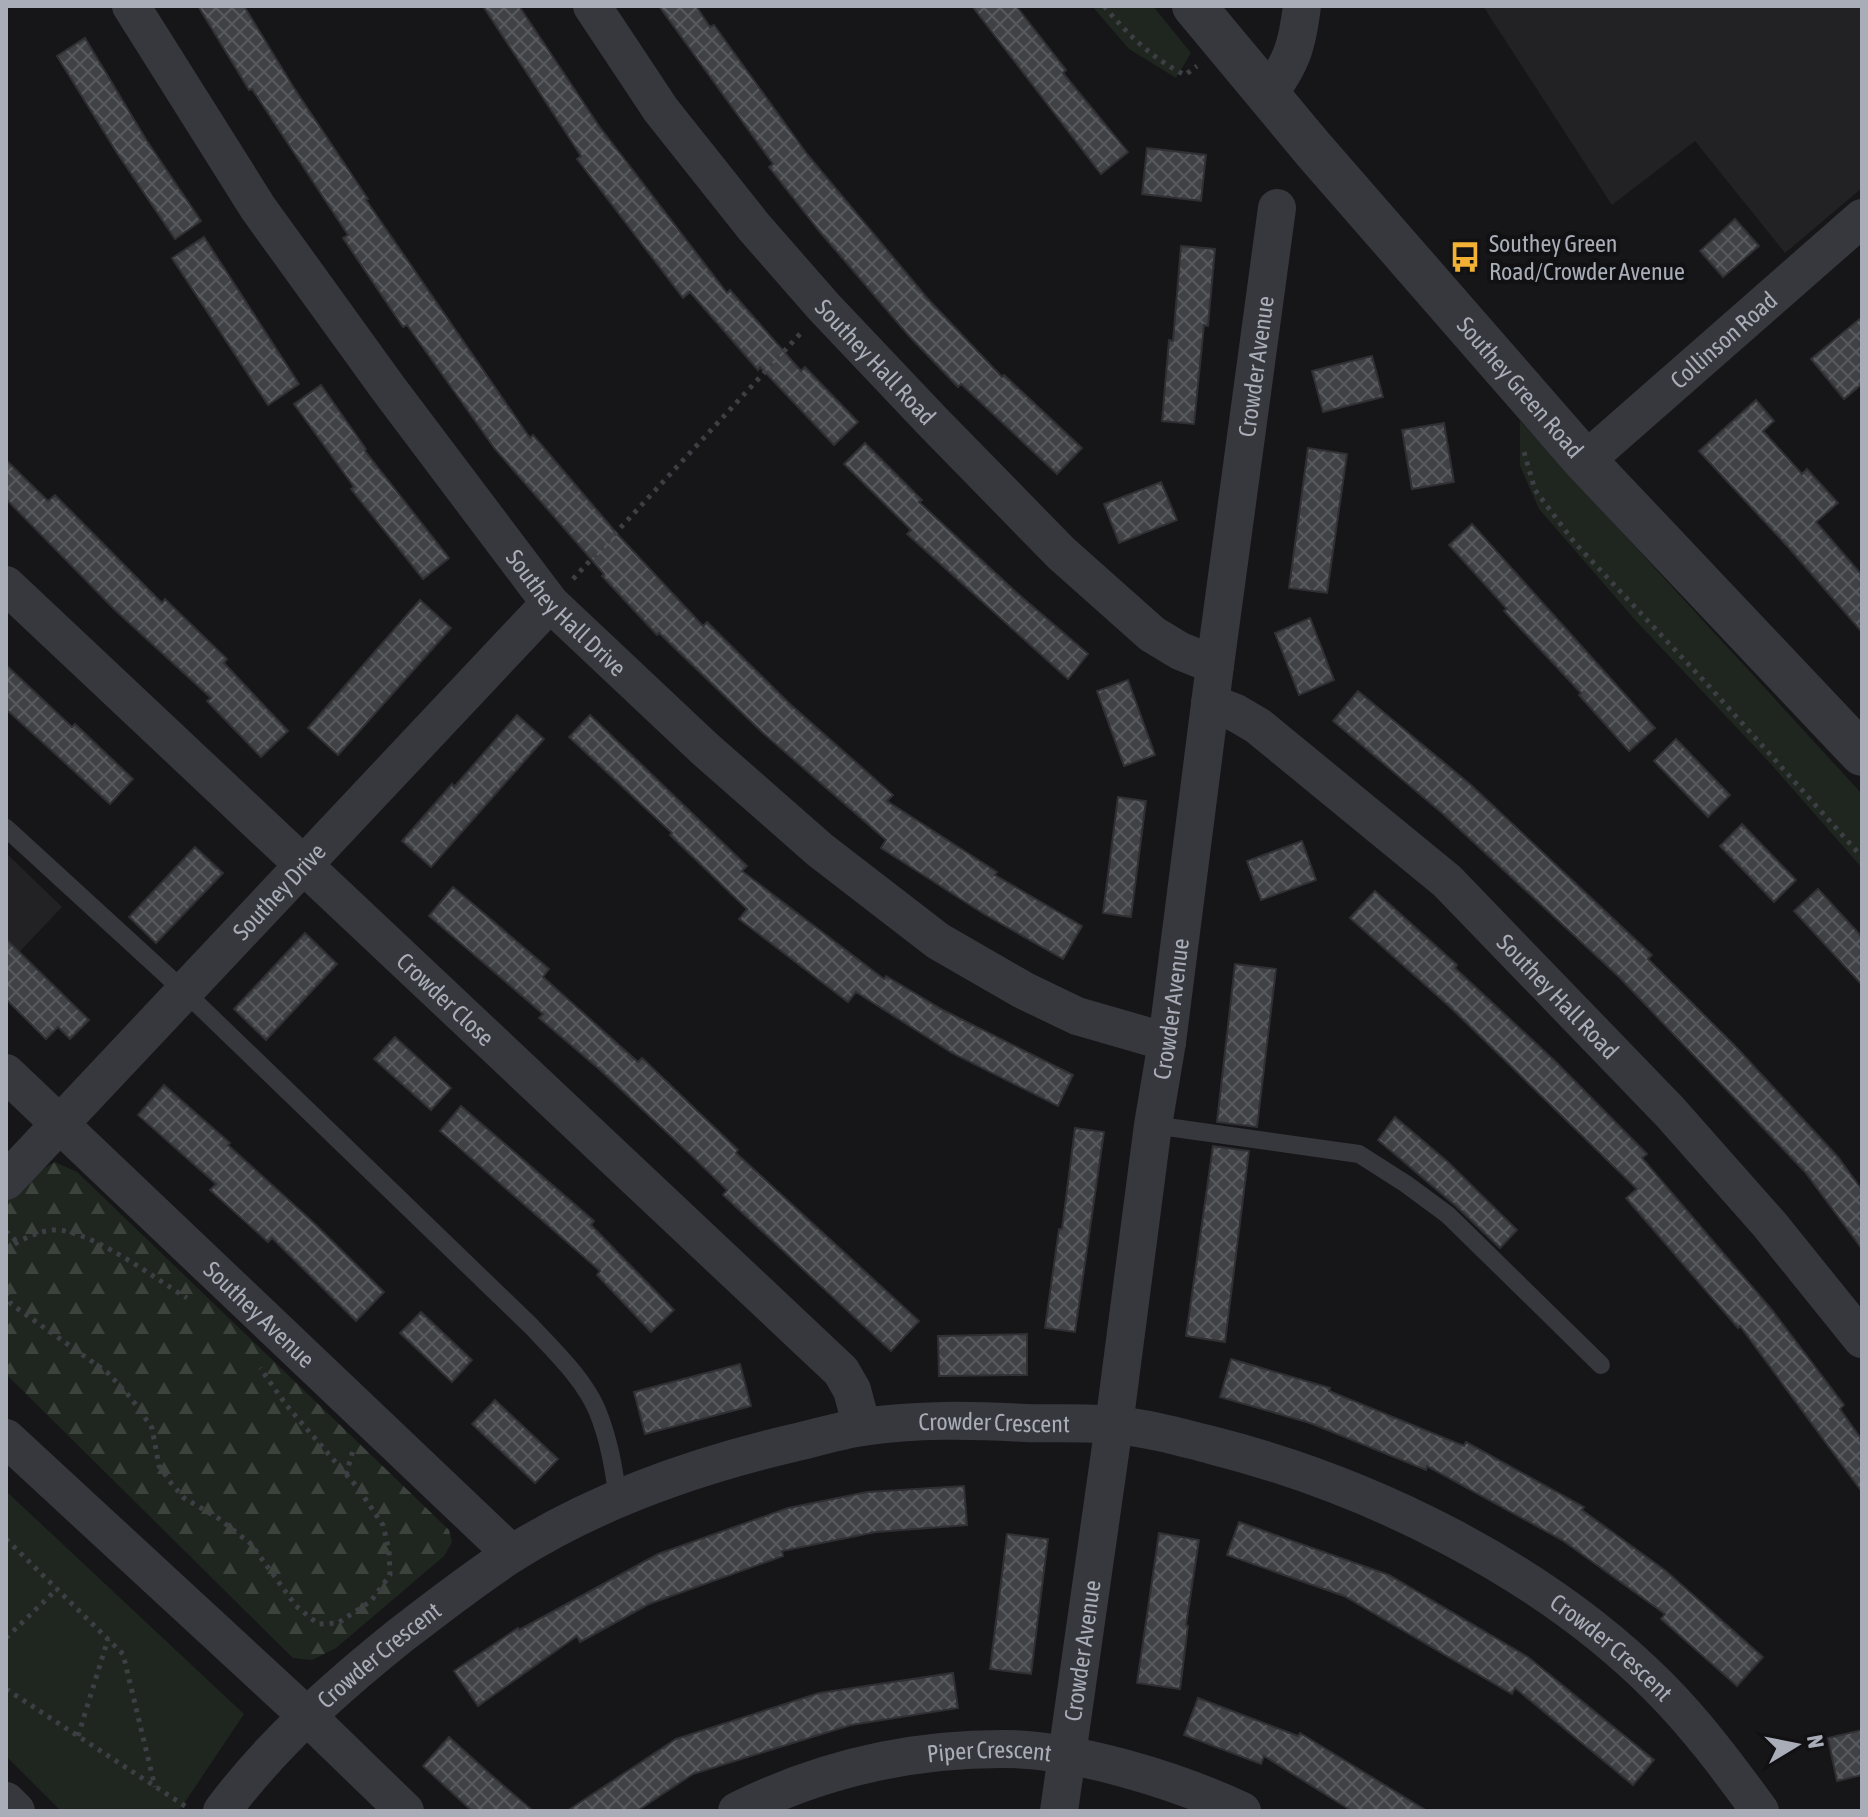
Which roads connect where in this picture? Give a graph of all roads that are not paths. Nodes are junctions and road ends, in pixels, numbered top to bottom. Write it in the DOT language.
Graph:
graph roads {
  1 [pos="131,6"];
  2 [pos="592,6"];
  3 [pos="1194,6"];
  4 [pos="1302,6"];
  5 [pos="1268,95"];
  6 [pos="1277,208"];
  7 [pos="1862,218"];
  8 [pos="1585,461"];
  9 [pos="6,585"];
  10 [pos="550,603"];
  11 [pos="1215,665"];
  12 [pos="1210,703"];
  13 [pos="1862,754"];
  14 [pos="6,828"];
  15 [pos="304,865"];
  16 [pos="184,991"];
  17 [pos="1167,1042"];
  18 [pos="6,1073"];
  19 [pos="59,1124"];
  20 [pos="1153,1125"];
  21 [pos="6,1181"];
  22 [pos="1862,1339"];
  23 [pos="1601,1365"];
  24 [pos="1114,1425"];
  25 [pos="862,1427"];
  26 [pos="6,1438"];
  27 [pos="618,1500"];
  28 [pos="512,1554"];
  29 [pos="307,1716"];
  30 [pos="1066,1756"];
  31 [pos="6,1801"];
  32 [pos="16,1811"];
  33 [pos="222,1811"];
  34 [pos="405,1811"];
  35 [pos="737,1811"];
  36 [pos="1059,1811"];
  37 [pos="1242,1811"];
  38 [pos="1760,1811"];
  1 -- 10 [label="street, Southey Hall Drive"];
  2 -- 11 [label="street, Southey Hall Road"];
  3 -- 5 [label="street, Southey Green Road"];
  4 -- 5 [label="street"];
  5 -- 8 [label="street, Southey Green Road"];
  6 -- 11 [label="street, Crowder Avenue"];
  7 -- 8 [label="street, Collinson Road"];
  8 -- 13 [label="street, Southey Green Road"];
  9 -- 15 [label="street, Crowder Close"];
  10 -- 15 [label="street, Southey Drive"];
  10 -- 17 [label="street, Southey Hall Drive"];
  11 -- 12 [label="street, Crowder Avenue"];
  12 -- 17 [label="street, Crowder Avenue"];
  12 -- 22 [label="street, Southey Hall Road"];
  14 -- 16 [label="lane"];
  15 -- 16 [label="street, Southey Drive"];
  15 -- 25 [label="street, Crowder Close"];
  16 -- 19 [label="street, Southey Drive"];
  16 -- 27 [label="lane"];
  17 -- 20 [label="street, Crowder Avenue"];
  18 -- 19 [label="street, Southey Avenue"];
  19 -- 21 [label="street, Southey Drive"];
  19 -- 28 [label="street, Southey Avenue"];
  20 -- 23 [label="lane"];
  20 -- 24 [label="street, Crowder Avenue"];
  24 -- 25 [label="street, Crowder Crescent"];
  24 -- 30 [label="street, Crowder Avenue"];
  24 -- 38 [label="street, Crowder Crescent"];
  25 -- 27 [label="street, Crowder Crescent"];
  26 -- 29 [label="street"];
  27 -- 28 [label="street, Crowder Crescent"];
  28 -- 29 [label="street, Crowder Crescent"];
  29 -- 33 [label="street, Crowder Crescent"];
  29 -- 34 [label="street"];
  30 -- 35 [label="street, Piper Crescent"];
  30 -- 36 [label="street, Crowder Avenue"];
  30 -- 37 [label="street, Piper Crescent"];
  31 -- 32 [label="street"];
}
